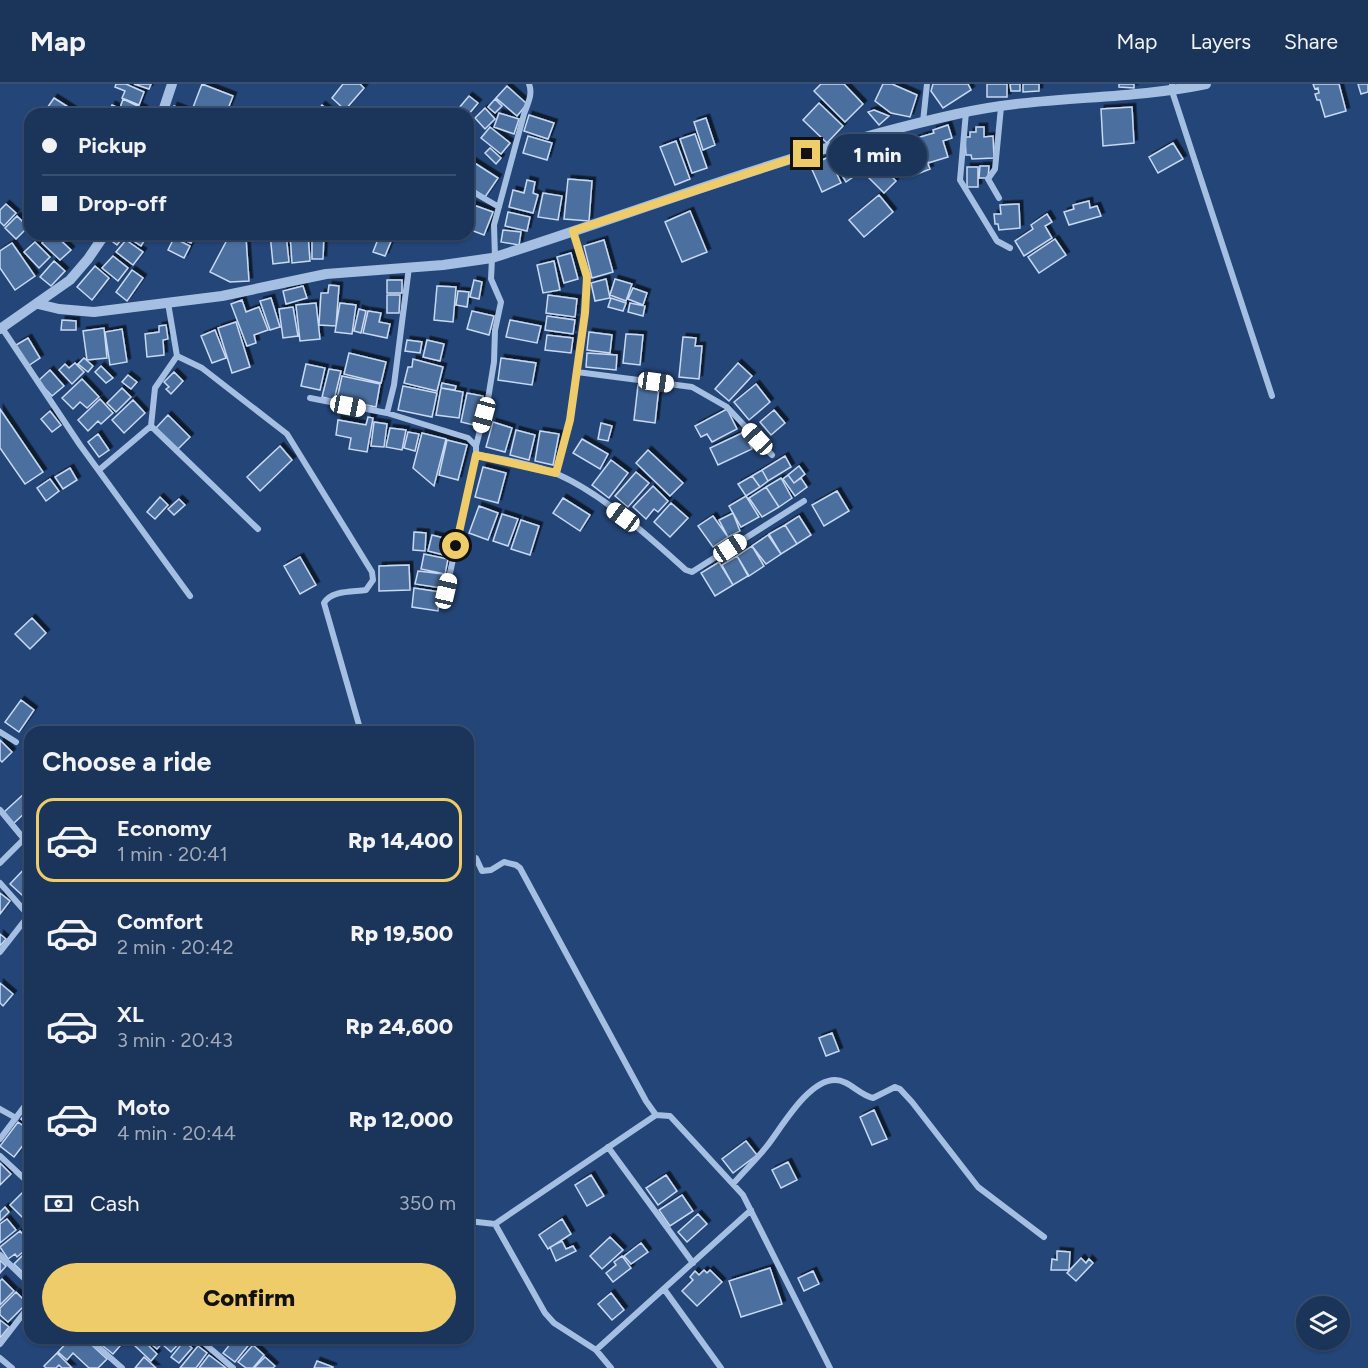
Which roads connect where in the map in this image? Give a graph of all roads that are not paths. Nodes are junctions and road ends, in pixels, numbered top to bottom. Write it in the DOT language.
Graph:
graph roads {
  1 [pos="172,84"];
  2 [pos="529,84"];
  3 [pos="927,84"];
  4 [pos="1206,84"];
  5 [pos="1172,88"];
  6 [pos="1001,106"];
  7 [pos="164,108"];
  8 [pos="966,112"];
  9 [pos="923,122"];
  10 [pos="474,192"];
  11 [pos="999,198"];
  12 [pos="499,207"];
  13 [pos="573,231"];
  14 [pos="101,240"];
  15 [pos="1010,248"];
  16 [pos="493,257"];
  17 [pos="409,267"];
  18 [pos="168,303"];
  19 [pos="38,304"];
  20 [pos="1,328"];
  21 [pos="177,356"];
  22 [pos="577,372"];
  23 [pos="1272,396"];
  24 [pos="310,398"];
  25 [pos="387,413"];
  26 [pos="151,426"];
  27 [pos="476,446"];
  28 [pos="476,455"];
  29 [pos="772,455"];
  30 [pos="99,470"];
  31 [pos="556,473"];
  32 [pos="804,501"];
  33 [pos="258,528"];
  34 [pos="446,591"];
  35 [pos="190,596"];
  36 [pos="359,726"];
  37 [pos="0,732"];
  38 [pos="16,742"];
  39 [pos="0,810"];
  40 [pos="24,839"];
  41 [pos="474,858"];
  42 [pos="0,863"];
  43 [pos="0,883"];
  44 [pos="24,910"];
  45 [pos="24,922"];
  46 [pos="0,952"];
  47 [pos="24,1107"];
  48 [pos="0,1109"];
  49 [pos="656,1115"];
  50 [pos="16,1118"];
  51 [pos="0,1139"];
  52 [pos="608,1147"];
  53 [pos="0,1156"];
  54 [pos="24,1178"];
  55 [pos="733,1184"];
  56 [pos="751,1210"];
  57 [pos="474,1222"];
  58 [pos="495,1224"];
  59 [pos="1044,1237"];
  60 [pos="0,1256"];
  61 [pos="693,1263"];
  62 [pos="24,1278"];
  63 [pos="664,1289"];
  64 [pos="24,1313"];
  65 [pos="0,1344"];
  66 [pos="95,1344"];
  67 [pos="205,1344"];
  68 [pos="596,1350"];
  69 [pos="0,1358"];
  70 [pos="12,1368"];
  71 [pos="122,1368"];
  72 [pos="232,1368"];
  73 [pos="611,1368"];
  74 [pos="721,1368"];
  75 [pos="830,1368"];
  1 -- 7 [label="street"];
  2 -- 12 [label="street"];
  3 -- 9 [label="street"];
  4 -- 5 [label="street"];
  5 -- 6 [label="street"];
  5 -- 23 [label="street"];
  6 -- 8 [label="street"];
  6 -- 11 [label="street"];
  8 -- 9 [label="street"];
  8 -- 15 [label="street"];
  9 -- 13 [label="street"];
  10 -- 12 [label="street"];
  12 -- 16 [label="street"];
  13 -- 16 [label="street"];
  13 -- 22 [label="street"];
  14 -- 19 [label="street"];
  16 -- 17 [label="street"];
  16 -- 27 [label="street"];
  17 -- 18 [label="street"];
  17 -- 25 [label="street"];
  18 -- 19 [label="street"];
  18 -- 21 [label="street"];
  19 -- 20 [label="street"];
  20 -- 30 [label="street"];
  21 -- 26 [label="street"];
  21 -- 36 [label="street"];
  22 -- 29 [label="street"];
  22 -- 31 [label="street"];
  24 -- 25 [label="street"];
  25 -- 27 [label="street"];
  26 -- 30 [label="street"];
  26 -- 33 [label="street"];
  27 -- 28 [label="street"];
  28 -- 31 [label="street"];
  28 -- 34 [label="street"];
  30 -- 35 [label="street"];
  31 -- 32 [label="street"];
  37 -- 38 [label="street"];
  39 -- 40 [label="street"];
  40 -- 42 [label="street"];
  41 -- 49 [label="street"];
  43 -- 44 [label="street"];
  45 -- 46 [label="street"];
  47 -- 50 [label="street"];
  48 -- 50 [label="street"];
  49 -- 52 [label="street"];
  49 -- 55 [label="street"];
  50 -- 51 [label="street"];
  52 -- 58 [label="street"];
  52 -- 61 [label="street"];
  53 -- 54 [label="street"];
  55 -- 56 [label="street"];
  55 -- 59 [label="street"];
  56 -- 61 [label="street"];
  56 -- 75 [label="street"];
  57 -- 58 [label="street"];
  58 -- 68 [label="street"];
  60 -- 62 [label="street"];
  61 -- 63 [label="street"];
  63 -- 68 [label="street"];
  63 -- 74 [label="street"];
  64 -- 65 [label="street"];
  66 -- 71 [label="street"];
  67 -- 72 [label="street"];
  68 -- 73 [label="street"];
  69 -- 70 [label="street"];
}
